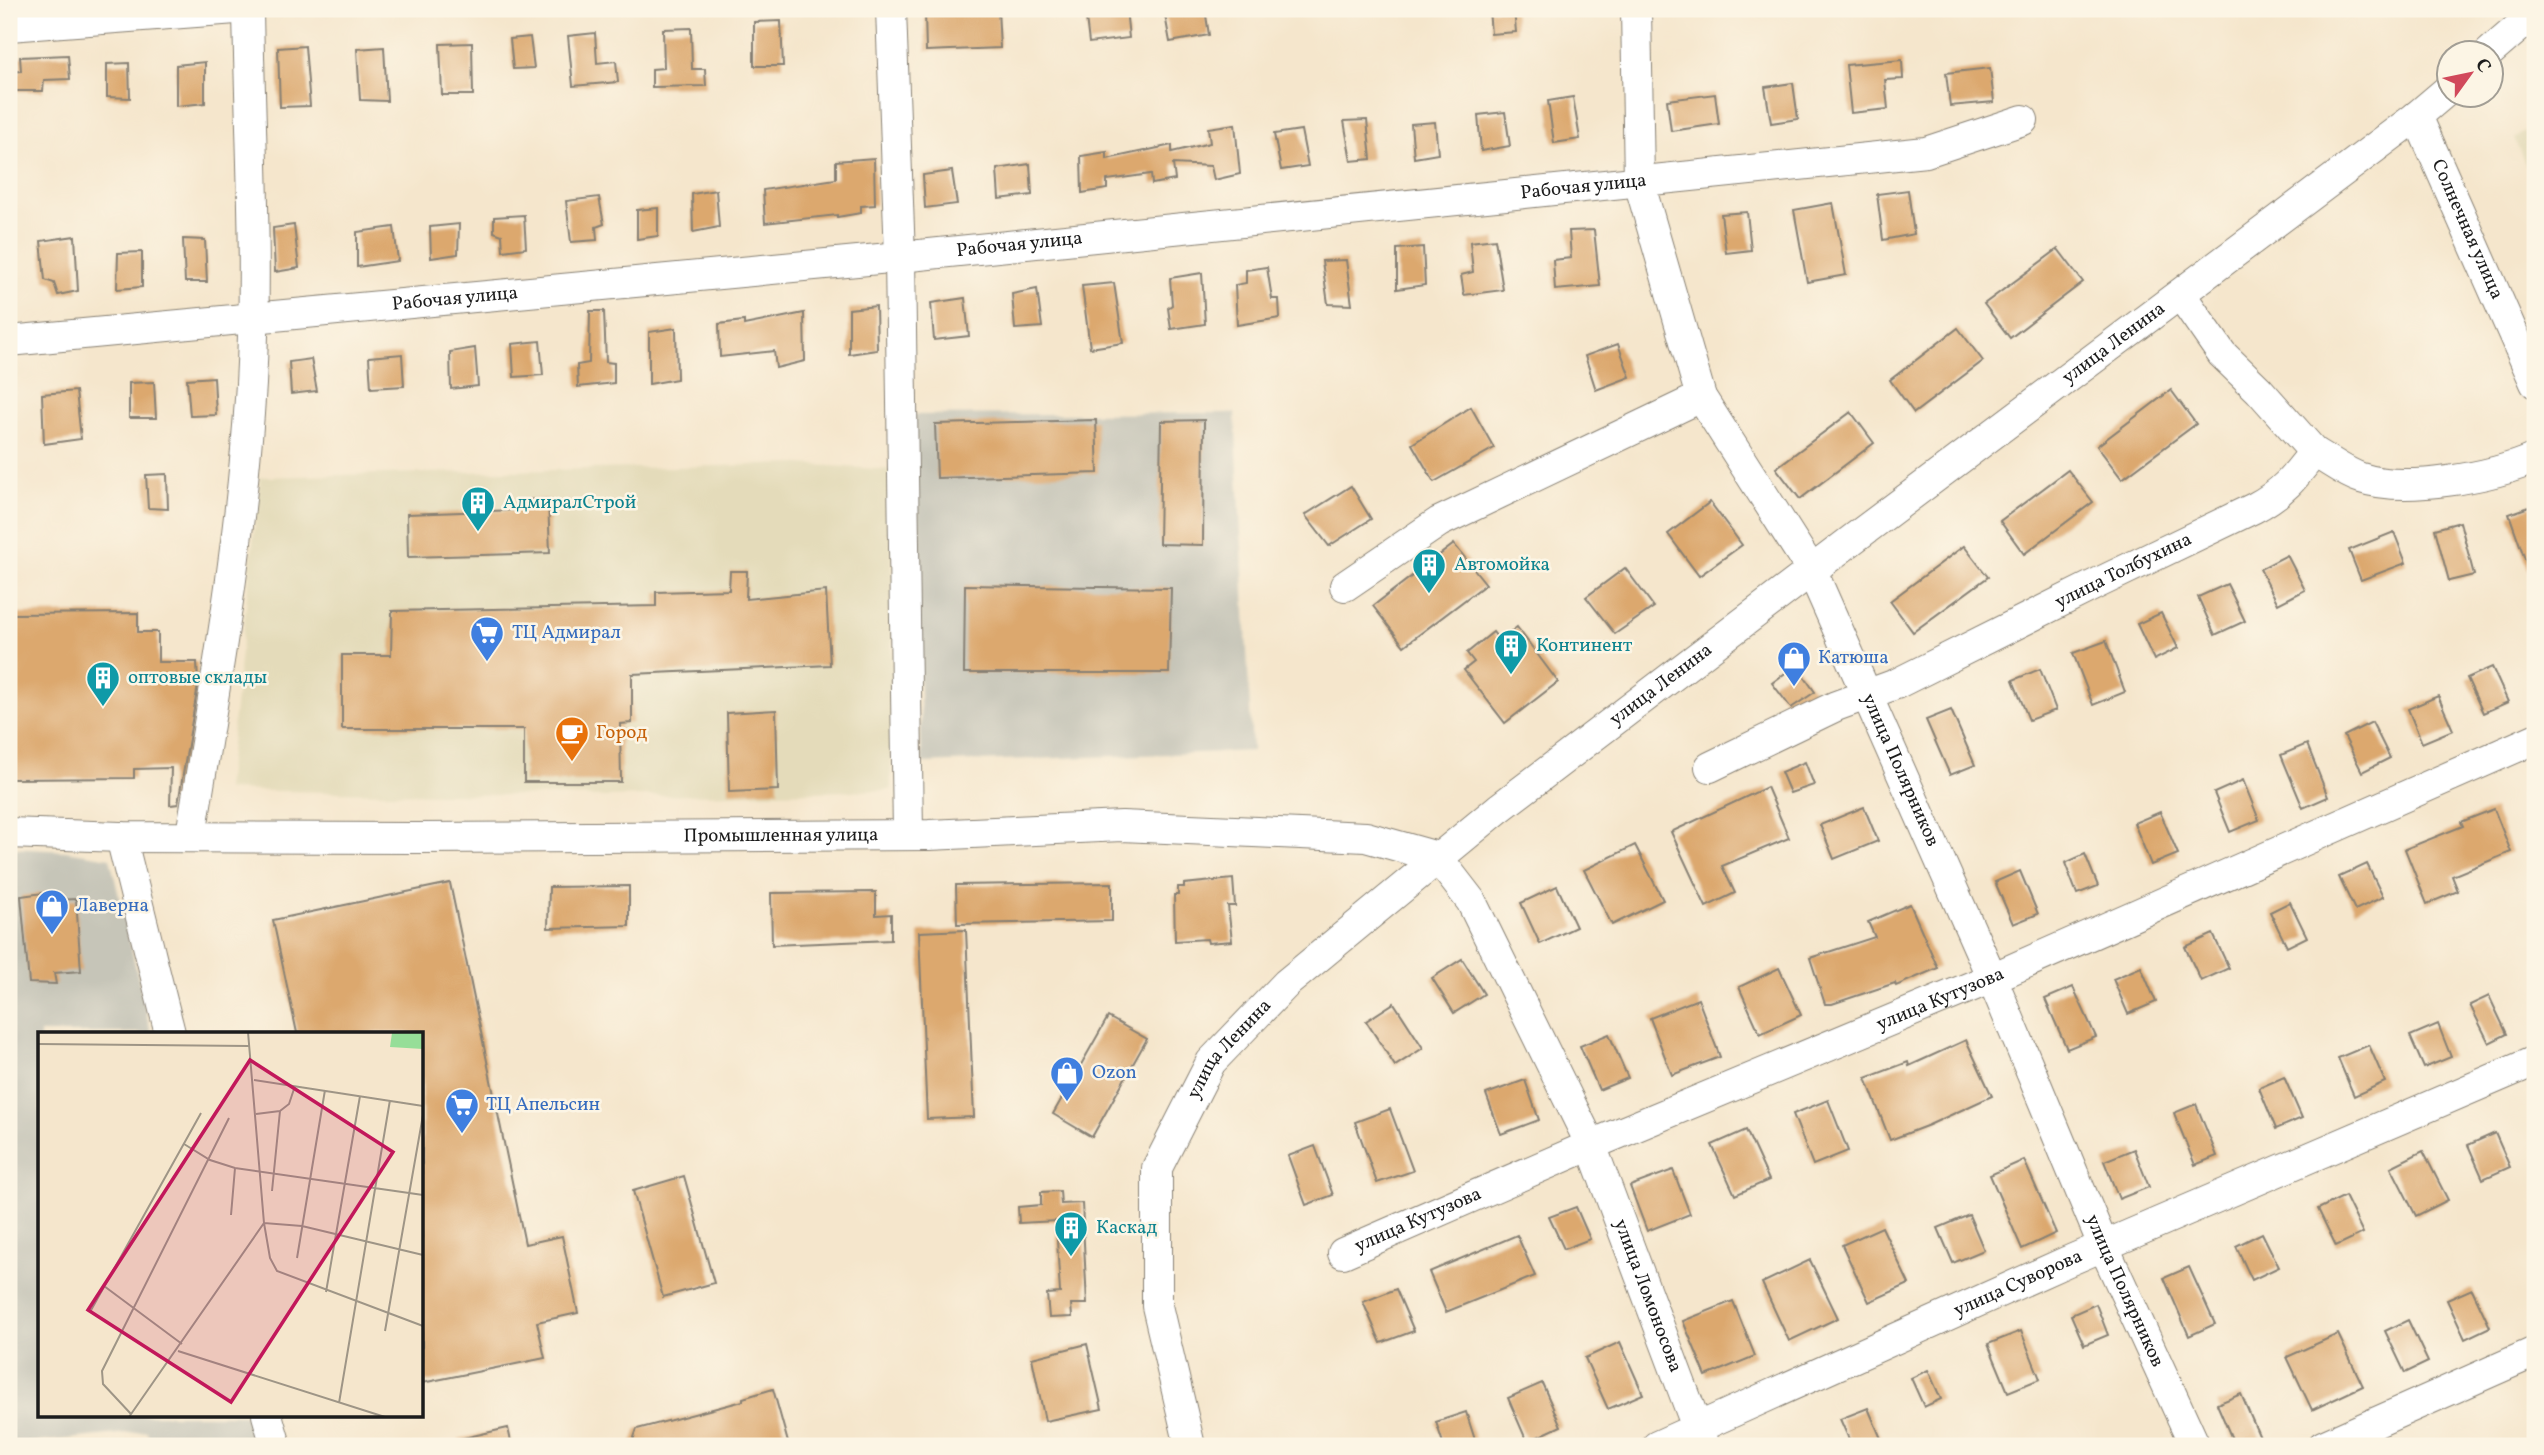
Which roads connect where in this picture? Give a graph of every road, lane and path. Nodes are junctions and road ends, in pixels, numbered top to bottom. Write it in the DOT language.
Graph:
graph roads {
  1 [pos="236,9"];
  2 [pos="248,9"];
  3 [pos="891,9"];
  4 [pos="1636,9"];
  5 [pos="2535,13"];
  6 [pos="9,26"];
  7 [pos="2506,38"];
  8 [pos="2436,99"];
  9 [pos="2417,116"];
  10 [pos="2023,120"];
  11 [pos="1639,182"];
  12 [pos="900,257"];
  13 [pos="2181,295"];
  14 [pos="253,317"];
  15 [pos="9,341"];
  16 [pos="2535,383"];
  17 [pos="1700,397"];
  18 [pos="2314,452"];
  19 [pos="2535,458"];
  20 [pos="1812,571"];
  21 [pos="1345,586"];
  22 [pos="1865,695"];
  23 [pos="2535,739"];
  24 [pos="1710,767"];
  25 [pos="9,833"];
  26 [pos="191,835"];
  27 [pos="908,835"];
  28 [pos="121,837"];
  29 [pos="1437,857"];
  30 [pos="1992,978"];
  31 [pos="170,1032"];
  32 [pos="2535,1060"];
  33 [pos="1591,1145"];
  34 [pos="2103,1245"];
  35 [pos="1343,1253"];
  36 [pos="2535,1352"];
  37 [pos="267,1416"];
  38 [pos="1701,1438"];
  39 [pos="275,1446"];
  40 [pos="1190,1446"];
  41 [pos="1657,1446"];
  42 [pos="2195,1446"];
  43 [pos="2323,1446"];
  1 -- 6 [label="street"];
  2 -- 14 [label="street"];
  3 -- 12 [label="street"];
  4 -- 11 [label="street, улица Полярников"];
  5 -- 7 [label="street"];
  8 -- 9 [label="street, улица Ленина"];
  9 -- 13 [label="street, улица Ленина"];
  9 -- 16 [label="street, Солнечная улица"];
  10 -- 11 [label="street, Рабочая улица"];
  11 -- 12 [label="street, Рабочая улица"];
  11 -- 17 [label="street, улица Полярников"];
  12 -- 14 [label="street, Рабочая улица"];
  12 -- 27 [label="street"];
  13 -- 18 [label="street"];
  13 -- 20 [label="street, улица Ленина"];
  14 -- 15 [label="street, Рабочая улица"];
  14 -- 26 [label="street"];
  17 -- 20 [label="street, улица Полярников"];
  17 -- 21 [label="street"];
  18 -- 19 [label="street"];
  18 -- 22 [label="street, улица Толбухина"];
  20 -- 22 [label="street, улица Полярников"];
  20 -- 29 [label="street, улица Ленина"];
  22 -- 24 [label="street, улица Толбухина"];
  22 -- 30 [label="street, улица Полярников"];
  23 -- 30 [label="street, улица Кутузова"];
  25 -- 28 [label="street, Промышленная улица"];
  26 -- 27 [label="street, Промышленная улица"];
  26 -- 28 [label="street, Промышленная улица"];
  27 -- 29 [label="street, Промышленная улица"];
  28 -- 31 [label="street"];
  29 -- 33 [label="street, улица Ломоносова"];
  29 -- 40 [label="street, улица Ленина"];
  30 -- 33 [label="street, улица Кутузова"];
  30 -- 34 [label="street, улица Полярников"];
  32 -- 34 [label="street, улица Суворова"];
  33 -- 35 [label="street, улица Кутузова"];
  33 -- 38 [label="street, улица Ломоносова"];
  34 -- 38 [label="street, улица Суворова"];
  34 -- 42 [label="street, улица Полярников"];
  36 -- 43 [label="street"];
  37 -- 39 [label="street"];
  38 -- 41 [label="street, улица Суворова"];
}
